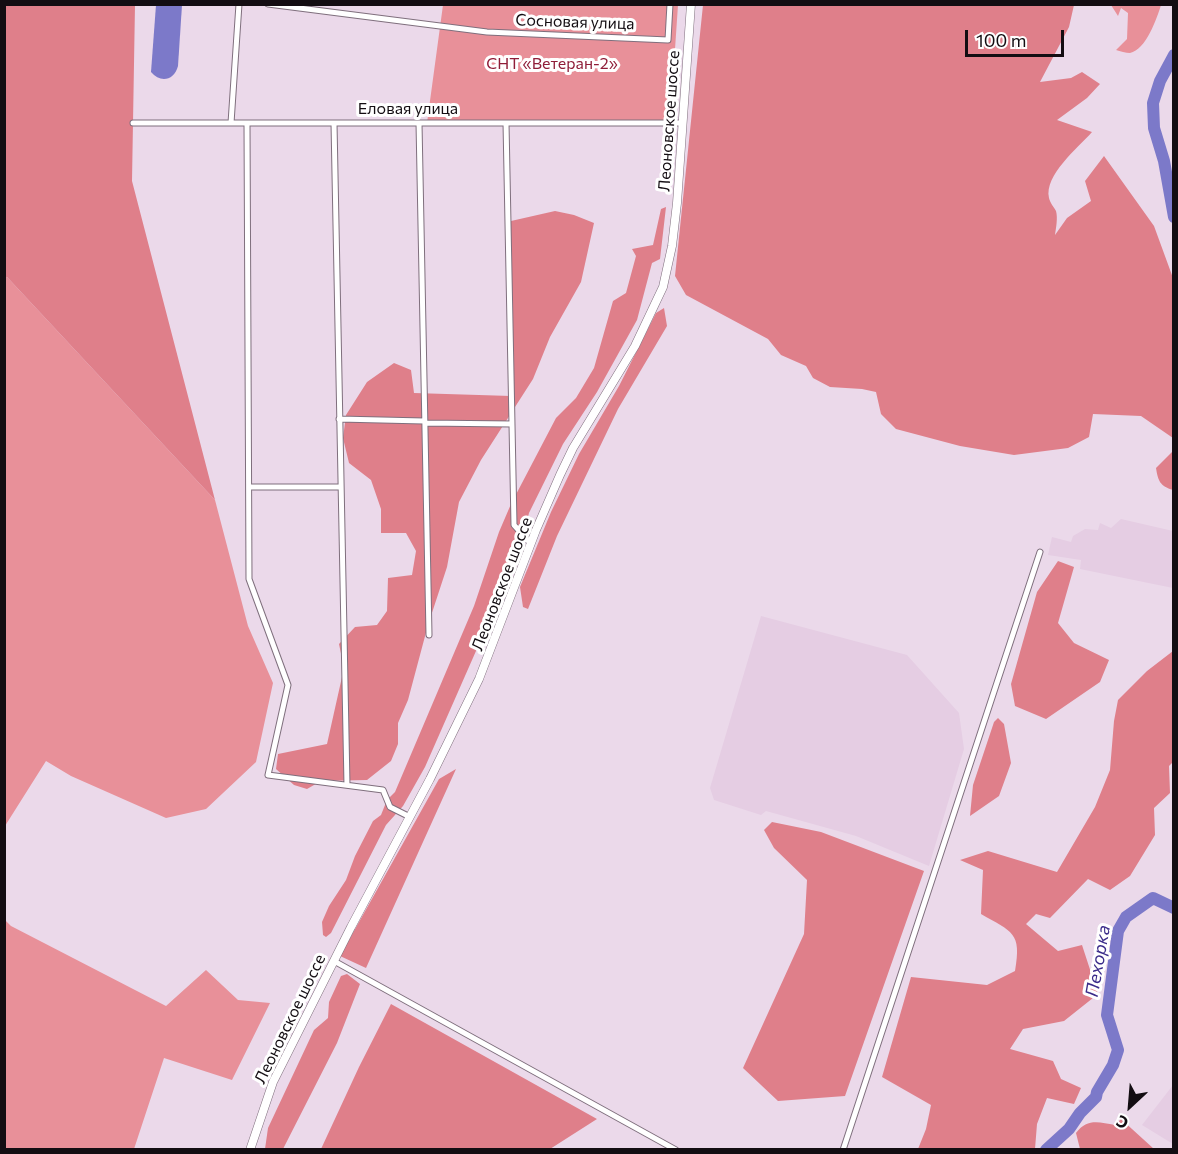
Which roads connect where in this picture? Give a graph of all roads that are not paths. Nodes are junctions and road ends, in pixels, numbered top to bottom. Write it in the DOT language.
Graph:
graph roads {
  1 [pos="239,4"];
  2 [pos="268,4"];
  3 [pos="670,4"];
  4 [pos="691,4"];
  5 [pos="133,123"];
  6 [pos="231,123"];
  7 [pos="247,123"];
  8 [pos="334,123"];
  9 [pos="418,123"];
  10 [pos="506,123"];
  11 [pos="683,123"];
  12 [pos="339,419"];
  13 [pos="424,422"];
  14 [pos="512,424"];
  15 [pos="249,487"];
  16 [pos="341,487"];
  17 [pos="531,544"];
  18 [pos="1040,552"];
  19 [pos="429,635"];
  20 [pos="347,785"];
  21 [pos="411,817"];
  22 [pos="334,961"];
  23 [pos="250,1149"];
  24 [pos="676,1149"];
  25 [pos="843,1149"];
  1 -- 6 [label="street"];
  2 -- 3 [label="street, Сосновая улица"];
  4 -- 11 [label="main road, Леоновское шоссе"];
  5 -- 6 [label="street, Еловая улица"];
  6 -- 7 [label="street, Еловая улица"];
  7 -- 8 [label="street, Еловая улица"];
  7 -- 15 [label="street"];
  8 -- 9 [label="street, Еловая улица"];
  8 -- 12 [label="street"];
  9 -- 10 [label="street, Еловая улица"];
  9 -- 13 [label="street"];
  10 -- 11 [label="street, Еловая улица"];
  10 -- 14 [label="street"];
  11 -- 17 [label="main road, Леоновское шоссе"];
  12 -- 13 [label="street"];
  12 -- 16 [label="street"];
  13 -- 14 [label="street"];
  13 -- 19 [label="street"];
  14 -- 17 [label="street"];
  15 -- 16 [label="street"];
  15 -- 20 [label="street"];
  16 -- 20 [label="street"];
  17 -- 21 [label="main road, Леоновское шоссе"];
  18 -- 25 [label="street"];
  20 -- 21 [label="street"];
  21 -- 22 [label="main road, Леоновское шоссе"];
  22 -- 23 [label="main road, Леоновское шоссе"];
  22 -- 24 [label="street"];
}
